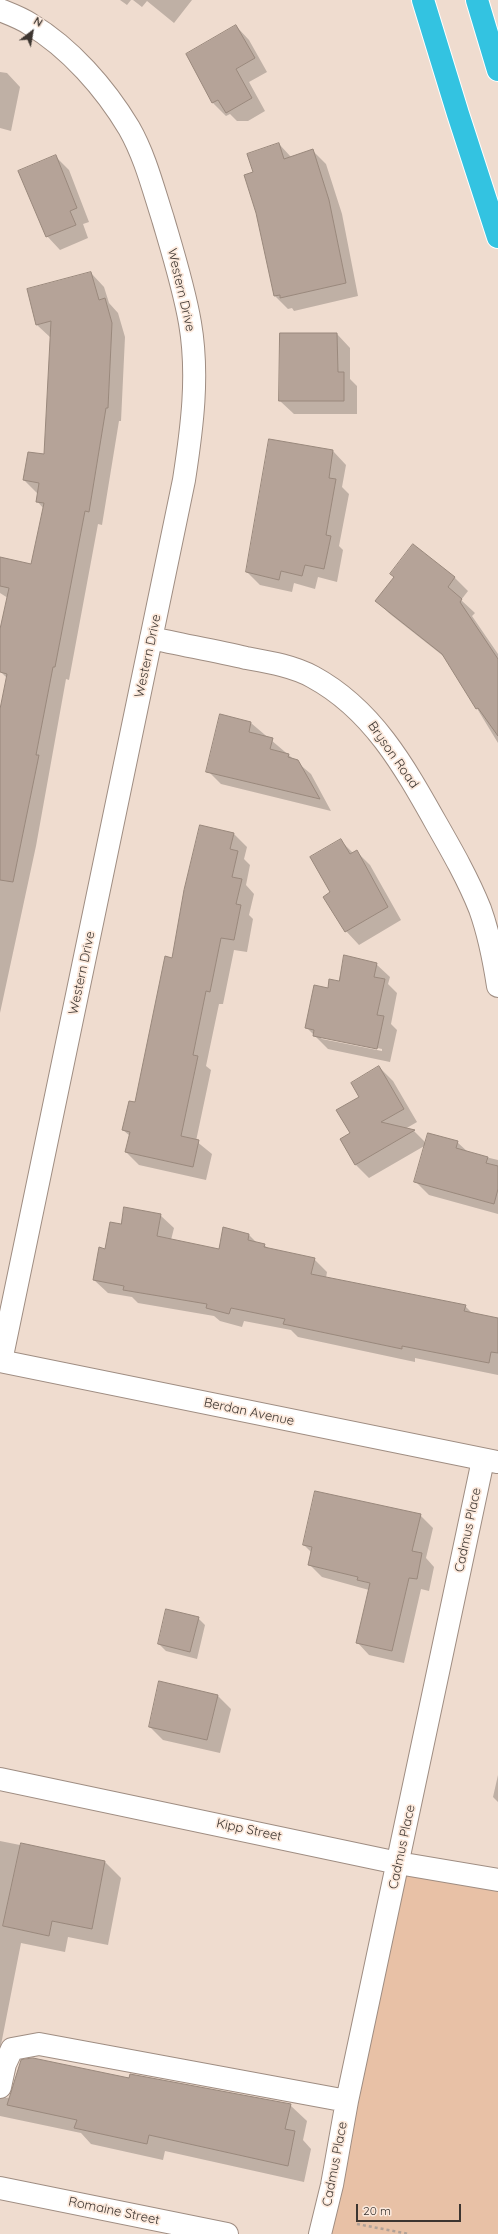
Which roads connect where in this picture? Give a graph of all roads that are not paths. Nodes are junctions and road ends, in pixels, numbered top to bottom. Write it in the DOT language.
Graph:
graph roads {
  1 [pos="423,0"];
  2 [pos="477,0"];
  3 [pos="0,10"];
  4 [pos="498,70"];
  5 [pos="498,236"];
  6 [pos="151,638"];
  7 [pos="498,986"];
  8 [pos="0,1361"];
  9 [pos="491,1461"];
  10 [pos="0,1779"];
  11 [pos="398,1863"];
  12 [pos="498,1880"];
  13 [pos="0,2087"];
  14 [pos="347,2101"];
  15 [pos="0,2188"];
  16 [pos="228,2234"];
  17 [pos="320,2234"];
  1 -- 5 [label="highway"];
  2 -- 4 [label="highway"];
  3 -- 6 [label="street, Western Drive"];
  6 -- 7 [label="street, Bryson Road"];
  6 -- 8 [label="street, Western Drive"];
  8 -- 9 [label="street, Berdan Avenue"];
  9 -- 11 [label="street, Cadmus Place"];
  10 -- 11 [label="street, Kipp Street"];
  11 -- 12 [label="street, Kipp Street"];
  11 -- 14 [label="street, Cadmus Place"];
  13 -- 14 [label="street"];
  14 -- 17 [label="street, Cadmus Place"];
  15 -- 16 [label="street, Romaine Street"];
}
